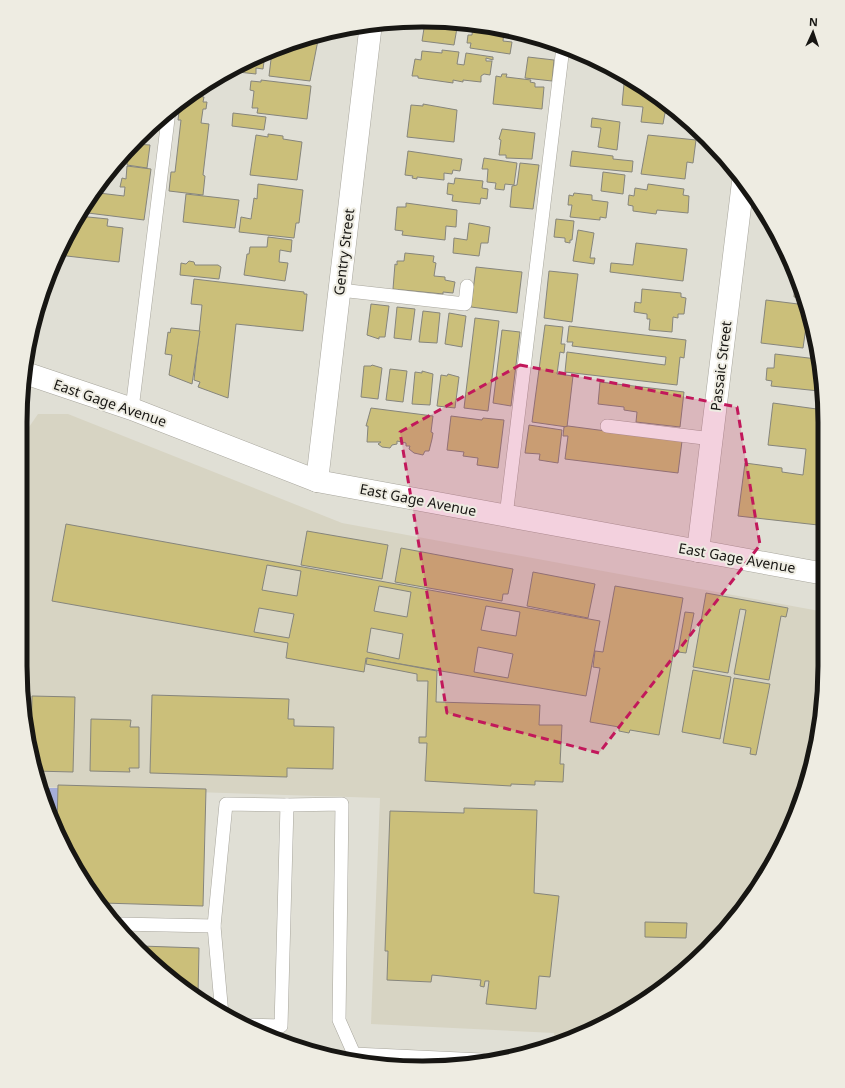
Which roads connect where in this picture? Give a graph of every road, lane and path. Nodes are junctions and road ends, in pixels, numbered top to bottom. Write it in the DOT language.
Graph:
graph roads {
  1 [pos="370,30"];
  2 [pos="562,53"];
  3 [pos="168,120"];
  4 [pos="742,190"];
  5 [pos="467,286"];
  6 [pos="340,290"];
  7 [pos="30,375"];
  8 [pos="132,409"];
  9 [pos="607,426"];
  10 [pos="712,439"];
  11 [pos="317,481"];
  12 [pos="506,516"];
  13 [pos="698,551"];
  14 [pos="818,573"];
  15 [pos="287,805"];
  16 [pos="123,924"];
  17 [pos="214,926"];
  18 [pos="221,1006"];
  19 [pos="259,1025"];
  20 [pos="351,1054"];
  21 [pos="362,1056"];
  22 [pos="458,1059"];
  1 -- 6 [label="street, Gentry Street"];
  2 -- 12 [label="lane"];
  3 -- 8 [label="lane"];
  4 -- 10 [label="street, Passaic Street"];
  5 -- 6 [label="lane"];
  6 -- 11 [label="street, Gentry Street"];
  7 -- 8 [label="street, East Gage Avenue"];
  8 -- 11 [label="street, East Gage Avenue"];
  9 -- 10 [label="lane"];
  10 -- 13 [label="street, Passaic Street"];
  11 -- 12 [label="street, East Gage Avenue"];
  12 -- 13 [label="street, East Gage Avenue"];
  13 -- 14 [label="street, East Gage Avenue"];
  15 -- 17 [label="lane"];
  15 -- 19 [label="lane"];
  15 -- 20 [label="lane"];
  16 -- 17 [label="lane"];
  17 -- 18 [label="lane"];
  21 -- 22 [label="lane"];
}
